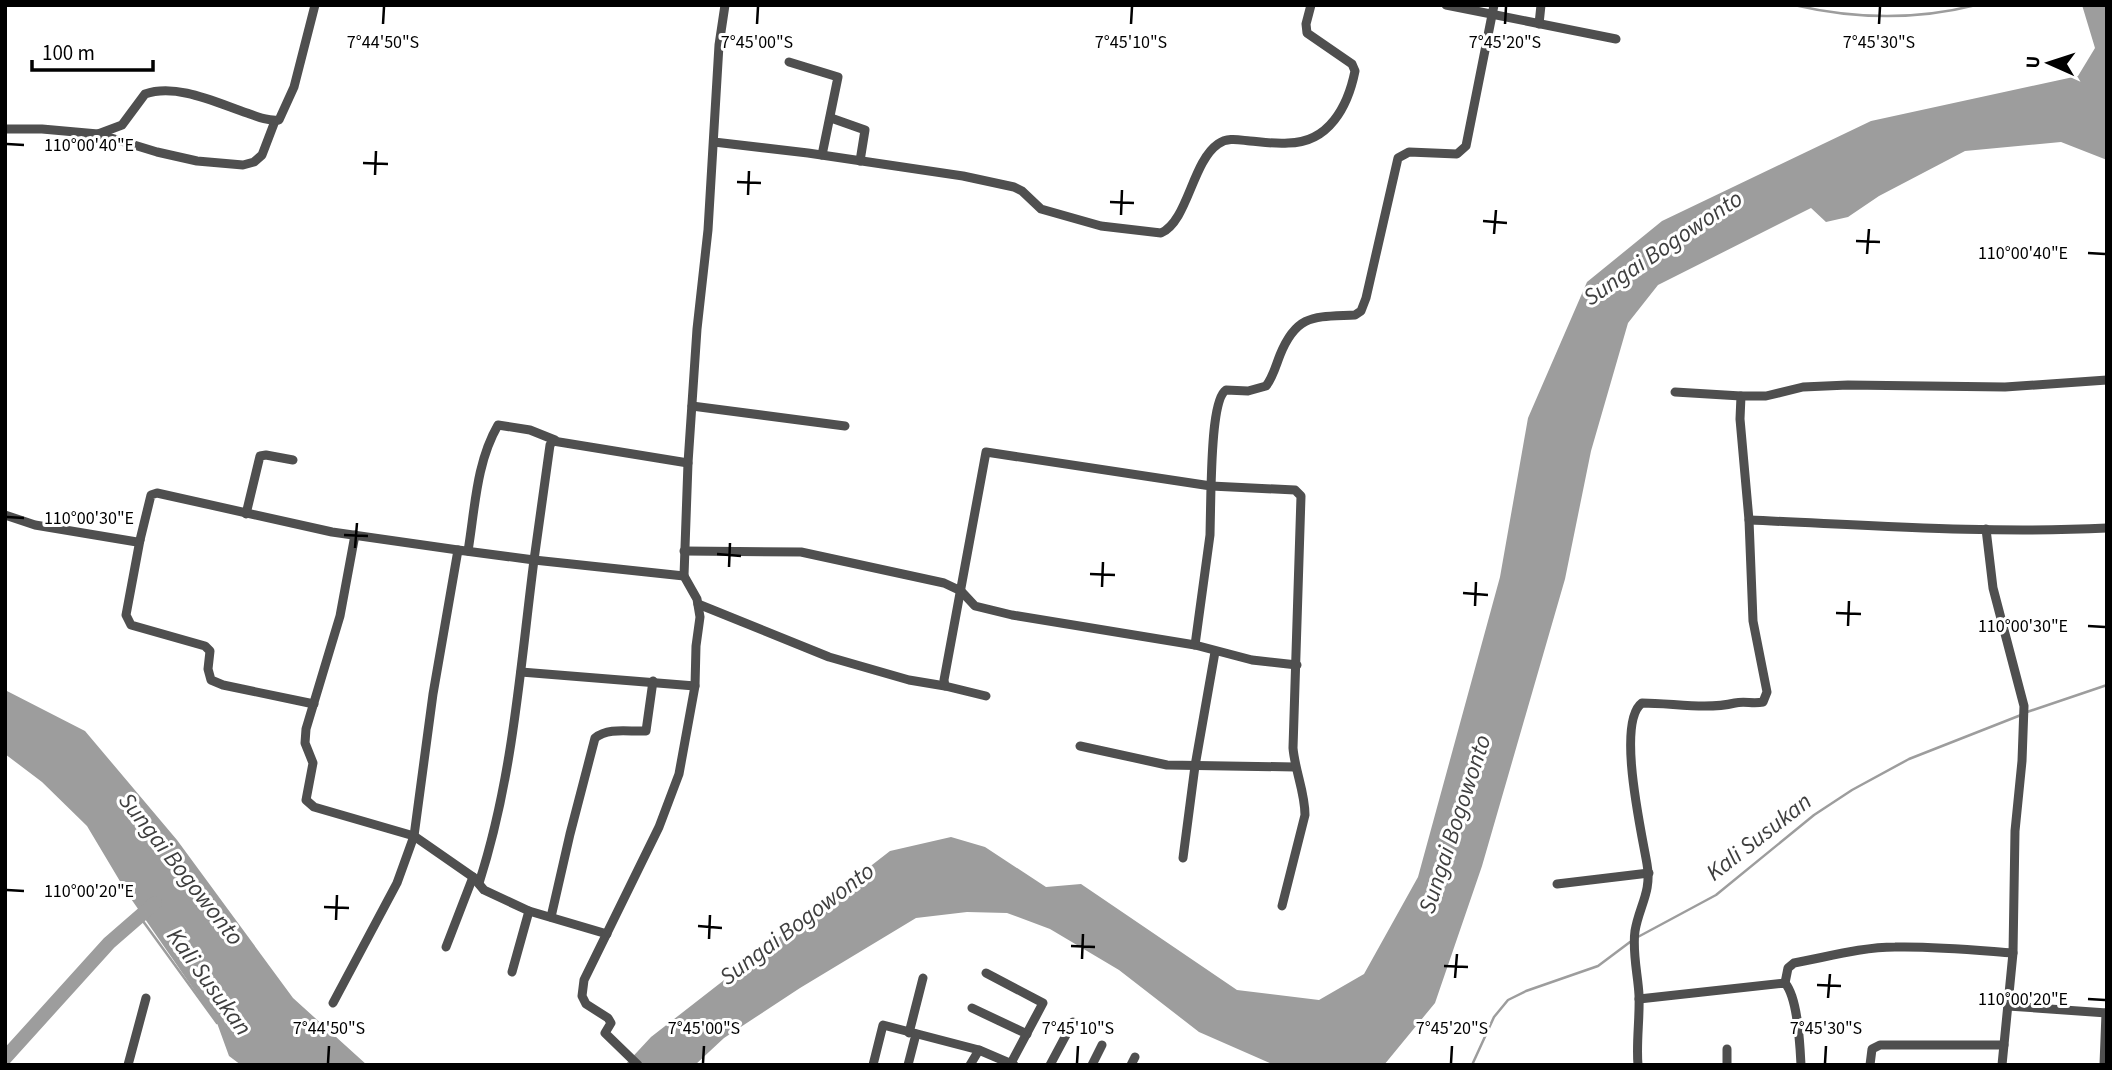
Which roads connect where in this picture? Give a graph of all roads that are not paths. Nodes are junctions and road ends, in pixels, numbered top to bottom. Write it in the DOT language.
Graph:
graph roads {
  1 [pos="315,5"];
  2 [pos="724,5"];
  3 [pos="1311,5"];
  4 [pos="1446,5"];
  5 [pos="1541,5"];
  6 [pos="1493,10"];
  7 [pos="1539,24"];
  8 [pos="1616,39"];
  9 [pos="789,62"];
  10 [pos="831,118"];
  11 [pos="275,121"];
  12 [pos="5,130"];
  13 [pos="98,134"];
  14 [pos="714,142"];
  15 [pos="822,155"];
  16 [pos="860,160"];
  17 [pos="2107,380"];
  18 [pos="1675,392"];
  19 [pos="1741,396"];
  20 [pos="692,406"];
  21 [pos="845,426"];
  22 [pos="555,440"];
  23 [pos="293,460"];
  24 [pos="688,463"];
  25 [pos="1211,486"];
  26 [pos="246,514"];
  27 [pos="5,515"];
  28 [pos="1749,520"];
  29 [pos="2107,528"];
  30 [pos="1986,529"];
  31 [pos="355,535"];
  32 [pos="140,540"];
  33 [pos="463,551"];
  34 [pos="684,551"];
  35 [pos="534,560"];
  36 [pos="684,576"];
  37 [pos="961,591"];
  38 [pos="698,604"];
  39 [pos="1195,645"];
  40 [pos="1215,652"];
  41 [pos="1297,665"];
  42 [pos="521,672"];
  43 [pos="653,681"];
  44 [pos="695,685"];
  45 [pos="945,686"];
  46 [pos="986,696"];
  47 [pos="314,704"];
  48 [pos="1080,746"];
  49 [pos="1195,766"];
  50 [pos="1295,767"];
  51 [pos="414,836"];
  52 [pos="1183,858"];
  53 [pos="1649,873"];
  54 [pos="476,880"];
  55 [pos="1557,884"];
  56 [pos="1282,906"];
  57 [pos="529,911"];
  58 [pos="551,917"];
  59 [pos="607,934"];
  60 [pos="446,947"];
  61 [pos="2013,953"];
  62 [pos="512,972"];
  63 [pos="986,973"];
  64 [pos="923,978"];
  65 [pos="1785,983"];
  66 [pos="146,998"];
  67 [pos="1639,999"];
  68 [pos="332,1003"];
  69 [pos="2008,1006"];
  70 [pos="972,1008"];
  71 [pos="2107,1013"];
  72 [pos="1073,1022"];
  73 [pos="913,1033"];
  74 [pos="1027,1034"];
  75 [pos="1102,1045"];
  76 [pos="2004,1045"];
  77 [pos="1727,1049"];
  78 [pos="979,1050"];
  79 [pos="1012,1064"];
  80 [pos="128,1065"];
  81 [pos="638,1065"];
  82 [pos="873,1065"];
  83 [pos="908,1065"];
  84 [pos="970,1065"];
  85 [pos="1051,1065"];
  86 [pos="1092,1065"];
  87 [pos="1638,1065"];
  88 [pos="1727,1065"];
  89 [pos="1801,1065"];
  90 [pos="1870,1065"];
  91 [pos="2002,1065"];
  92 [pos="2104,1065"];
  1 -- 11 [label="street"];
  2 -- 14 [label="street"];
  3 -- 16 [label="street"];
  4 -- 6 [label="street"];
  5 -- 7 [label="street"];
  6 -- 7 [label="street"];
  6 -- 25 [label="street"];
  7 -- 8 [label="street"];
  9 -- 10 [label="street"];
  10 -- 15 [label="street"];
  10 -- 16 [label="street"];
  11 -- 13 [label="street"];
  11 -- 13 [label="street"];
  12 -- 13 [label="street"];
  14 -- 15 [label="street"];
  14 -- 20 [label="street"];
  15 -- 16 [label="street"];
  17 -- 19 [label="street"];
  18 -- 19 [label="street"];
  19 -- 28 [label="street"];
  20 -- 21 [label="street"];
  20 -- 24 [label="street"];
  22 -- 24 [label="street"];
  22 -- 33 [label="street"];
  22 -- 35 [label="street"];
  23 -- 26 [label="street"];
  24 -- 34 [label="street"];
  25 -- 37 [label="street"];
  25 -- 39 [label="street"];
  25 -- 41 [label="street"];
  26 -- 31 [label="street"];
  26 -- 32 [label="street"];
  27 -- 32 [label="street"];
  28 -- 30 [label="street"];
  28 -- 53 [label="street"];
  29 -- 30 [label="street"];
  30 -- 61 [label="street"];
  31 -- 33 [label="street"];
  31 -- 47 [label="street"];
  32 -- 47 [label="street"];
  33 -- 35 [label="street"];
  33 -- 51 [label="street"];
  34 -- 36 [label="street"];
  34 -- 37 [label="street"];
  35 -- 36 [label="street"];
  35 -- 42 [label="street"];
  36 -- 38 [label="street"];
  37 -- 39 [label="street"];
  37 -- 45 [label="street"];
  38 -- 44 [label="street"];
  38 -- 45 [label="street"];
  39 -- 40 [label="street"];
  40 -- 41 [label="street"];
  40 -- 49 [label="street"];
  41 -- 50 [label="street"];
  42 -- 43 [label="street"];
  42 -- 54 [label="street"];
  43 -- 44 [label="street"];
  43 -- 58 [label="street"];
  44 -- 59 [label="street"];
  45 -- 46 [label="street"];
  47 -- 51 [label="street"];
  48 -- 49 [label="street"];
  49 -- 50 [label="street"];
  49 -- 52 [label="street"];
  50 -- 56 [label="street"];
  51 -- 54 [label="street"];
  51 -- 68 [label="street"];
  53 -- 55 [label="street"];
  53 -- 67 [label="street"];
  54 -- 57 [label="street"];
  54 -- 60 [label="street"];
  57 -- 58 [label="street"];
  57 -- 62 [label="street"];
  58 -- 59 [label="street"];
  59 -- 81 [label="street"];
  61 -- 65 [label="street"];
  61 -- 69 [label="street"];
  63 -- 74 [label="street"];
  64 -- 73 [label="street"];
  65 -- 67 [label="street"];
  65 -- 89 [label="street"];
  66 -- 80 [label="street"];
  67 -- 87 [label="street"];
  69 -- 71 [label="street"];
  69 -- 76 [label="street"];
  70 -- 74 [label="street"];
  71 -- 92 [label="street"];
  72 -- 85 [label="street"];
  73 -- 78 [label="street"];
  73 -- 82 [label="street"];
  73 -- 83 [label="street"];
  74 -- 79 [label="street"];
  75 -- 86 [label="street"];
  76 -- 90 [label="street"];
  76 -- 91 [label="street"];
  77 -- 88 [label="street"];
  78 -- 79 [label="street"];
  78 -- 84 [label="street"];
}
